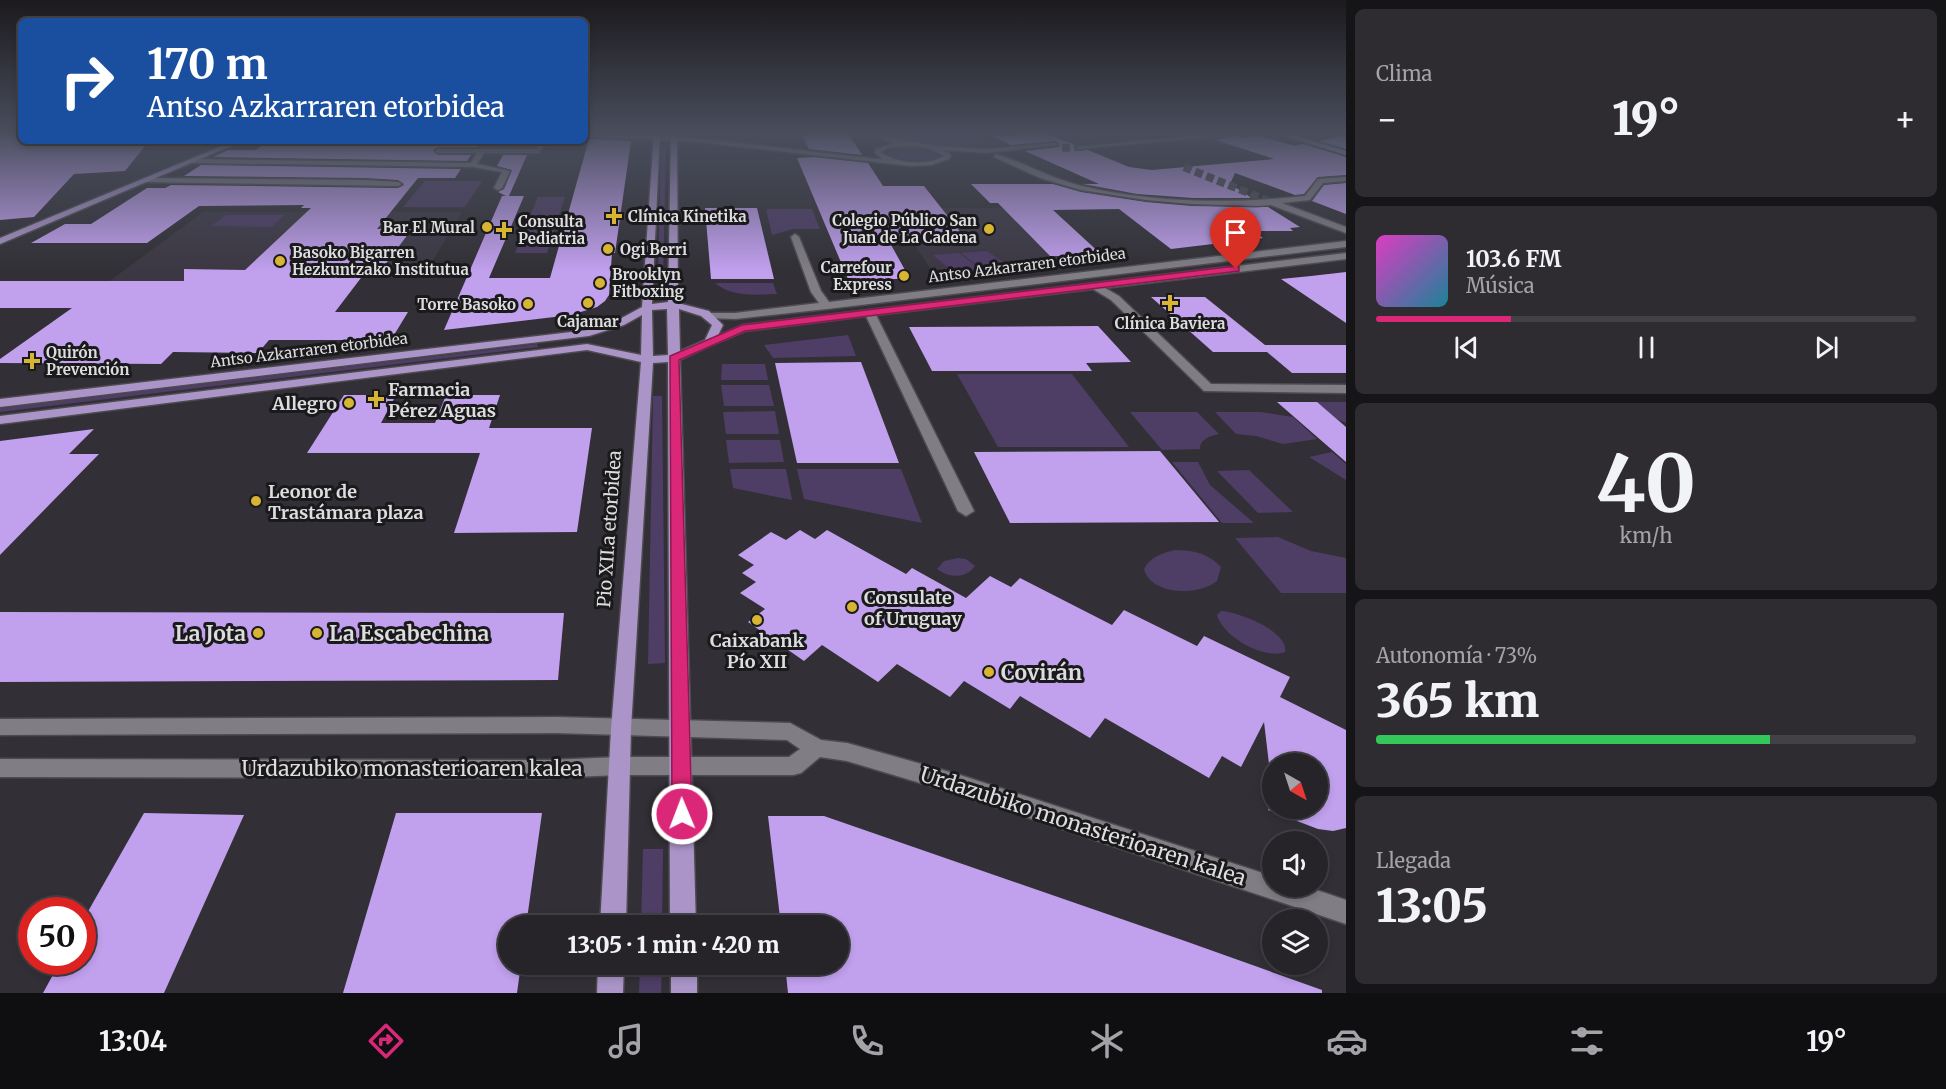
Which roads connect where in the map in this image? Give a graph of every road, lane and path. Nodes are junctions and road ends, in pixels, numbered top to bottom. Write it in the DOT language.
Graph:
graph roads {
  1 [pos="130,179"];
  2 [pos="167,179"];
  3 [pos="387,179"];
  4 [pos="502,179"];
  5 [pos="653,179"];
  6 [pos="675,179"];
  7 [pos="1054,179"];
  8 [pos="1335,179"];
  9 [pos="146,180"];
  10 [pos="398,184"];
  11 [pos="498,188"];
  12 [pos="1271,202"];
  13 [pos="1346,230"];
  14 [pos="0,232"];
  15 [pos="795,237"];
  16 [pos="0,241"];
  17 [pos="1346,244"];
  18 [pos="1346,255"];
  19 [pos="1096,287"];
  20 [pos="674,306"];
  21 [pos="827,306"];
  22 [pos="648,308"];
  23 [pos="870,313"];
  24 [pos="711,316"];
  25 [pos="621,323"];
  26 [pos="710,342"];
  27 [pos="603,349"];
  28 [pos="674,358"];
  29 [pos="647,360"];
  30 [pos="1346,389"];
  31 [pos="0,403"];
  32 [pos="0,420"];
  33 [pos="966,511"];
  34 [pos="0,727"];
  35 [pos="621,729"];
  36 [pos="680,729"];
  37 [pos="818,748"];
  38 [pos="620,766"];
  39 [pos="681,766"];
  40 [pos="0,768"];
  41 [pos="1346,912"];
  42 [pos="613,915"];
  43 [pos="683,915"];
  44 [pos="611,975"];
  45 [pos="684,975"];
  46 [pos="610,993"];
  47 [pos="684,993"];
  1 -- 14 [label="main road"];
  2 -- 9 [label="street"];
  3 -- 10 [label="street"];
  4 -- 11 [label="street"];
  5 -- 22 [label="main road, Pio XII.a etorbidea"];
  6 -- 20 [label="main road"];
  7 -- 12 [label="street"];
  8 -- 12 [label="street"];
  9 -- 16 [label="main road"];
  12 -- 13 [label="street"];
  15 -- 21 [label="street"];
  17 -- 21 [label="street, Antso Azkarraren etorbidea"];
  18 -- 19 [label="street, Antso Azkarraren etorbidea"];
  19 -- 23 [label="street, Antso Azkarraren etorbidea"];
  19 -- 30 [label="street"];
  20 -- 22 [label="main road, Antso Azkarraren etorbidea"];
  20 -- 24 [label="main road, Antso Azkarraren etorbidea"];
  20 -- 28 [label="main road"];
  21 -- 24 [label="street, Antso Azkarraren etorbidea"];
  22 -- 25 [label="main road, Antso Azkarraren etorbidea"];
  22 -- 29 [label="main road, Pio XII.a etorbidea"];
  23 -- 26 [label="street, Antso Azkarraren etorbidea"];
  23 -- 33 [label="street"];
  24 -- 26 [label="main road"];
  25 -- 27 [label="main road, Antso Azkarraren etorbidea"];
  25 -- 31 [label="main road, Antso Azkarraren etorbidea"];
  26 -- 28 [label="main road, Antso Azkarraren etorbidea"];
  27 -- 29 [label="main road, Antso Azkarraren etorbidea"];
  27 -- 32 [label="main road, Antso Azkarraren etorbidea"];
  28 -- 29 [label="main road, Antso Azkarraren etorbidea"];
  28 -- 36 [label="main road"];
  29 -- 35 [label="main road, Pio XII.a etorbidea"];
  34 -- 35 [label="street, Urdazubiko monasterioaren kalea"];
  35 -- 36 [label="street, Urdazubiko monasterioaren kalea"];
  35 -- 38 [label="main road, Pio XII.a etorbidea"];
  36 -- 37 [label="street, Urdazubiko monasterioaren kalea"];
  36 -- 39 [label="main road"];
  37 -- 39 [label="street, Urdazubiko monasterioaren kalea"];
  37 -- 41 [label="street, Urdazubiko monasterioaren kalea"];
  38 -- 39 [label="street, Urdazubiko monasterioaren kalea"];
  38 -- 40 [label="street, Urdazubiko monasterioaren kalea"];
  38 -- 42 [label="main road, Pio XII.a etorbidea"];
  39 -- 43 [label="main road"];
  44 -- 46 [label="main road"];
  45 -- 47 [label="main road"];
}
